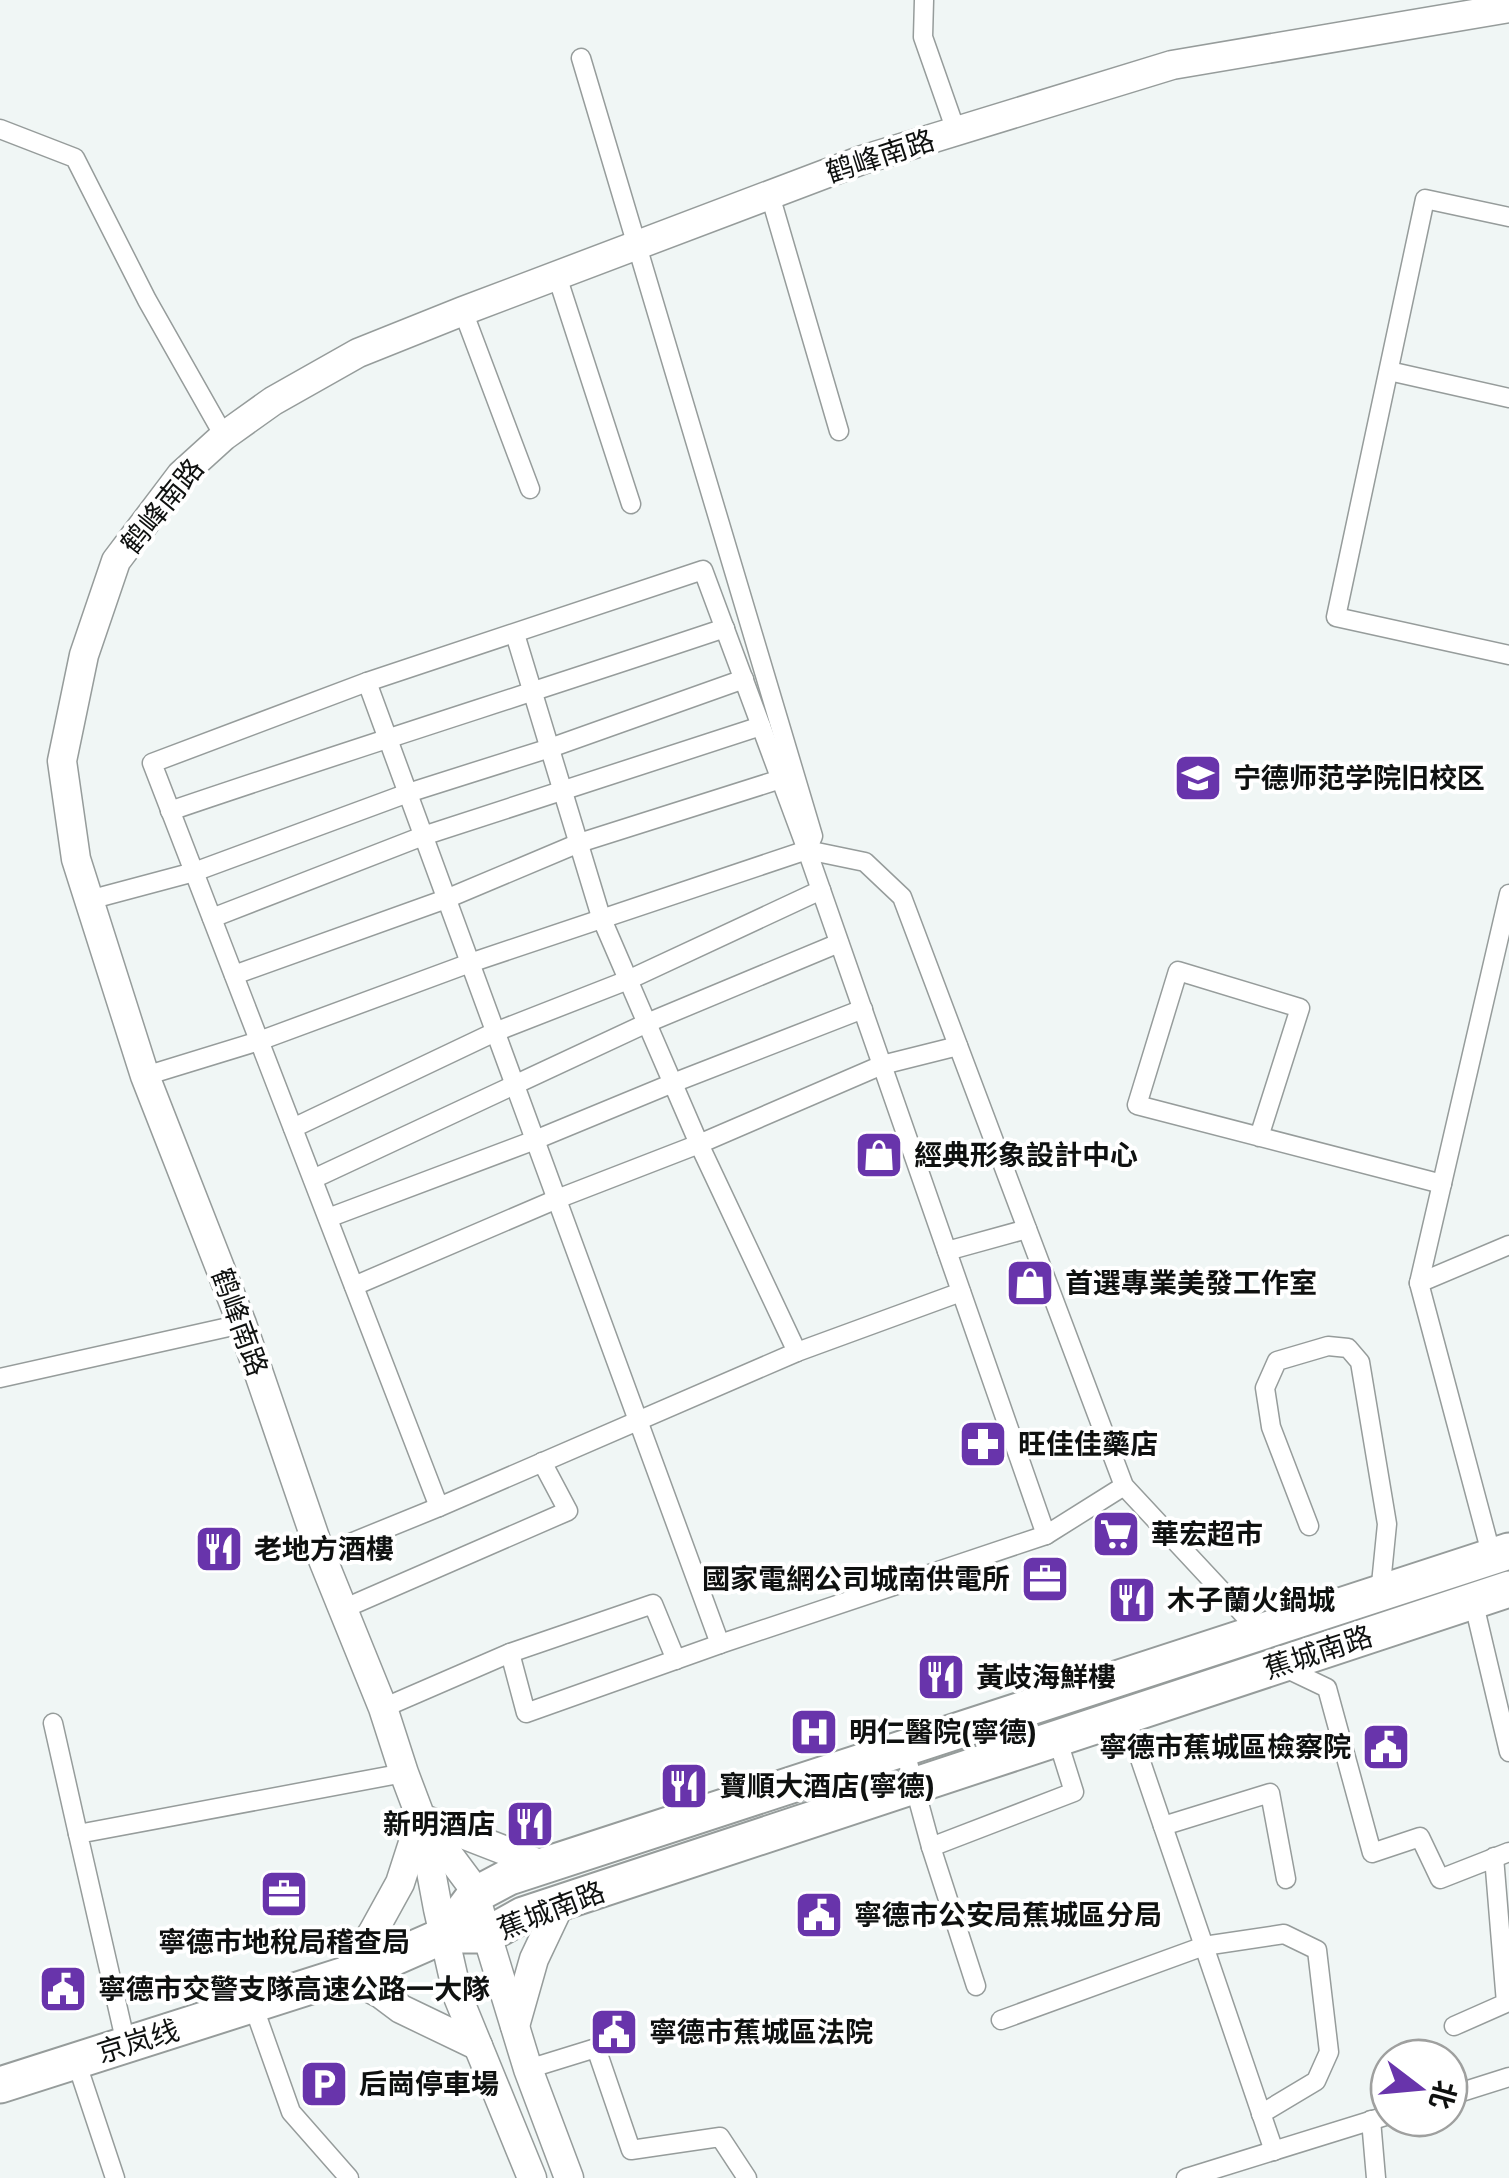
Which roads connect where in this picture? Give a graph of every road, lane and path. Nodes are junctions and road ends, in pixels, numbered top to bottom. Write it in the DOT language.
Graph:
graph roads {
  1 [pos="924,0"];
  2 [pos="1509,8"];
  3 [pos="1446,9"];
  4 [pos="581,58"];
  5 [pos="0,129"];
  6 [pos="956,132"];
  7 [pos="770,194"];
  8 [pos="1509,217"];
  9 [pos="638,244"];
  10 [pos="558,276"];
  11 [pos="463,311"];
  12 [pos="1388,372"];
  13 [pos="1509,398"];
  14 [pos="839,431"];
  15 [pos="224,436"];
  16 [pos="530,489"];
  17 [pos="632,504"];
  18 [pos="724,628"];
  19 [pos="515,634"];
  20 [pos="1508,653"];
  21 [pos="744,679"];
  22 [pos="366,682"];
  23 [pos="533,692"];
  24 [pos="761,726"];
  25 [pos="387,737"];
  26 [pos="550,748"];
  27 [pos="781,779"];
  28 [pos="563,790"];
  29 [pos="408,793"];
  30 [pos="170,811"];
  31 [pos="423,836"];
  32 [pos="579,843"];
  33 [pos="807,850"];
  34 [pos="194,872"];
  35 [pos="821,890"];
  36 [pos="1509,894"];
  37 [pos="446,899"];
  38 [pos="89,900"];
  39 [pos="212,918"];
  40 [pos="602,918"];
  41 [pos="840,943"];
  42 [pos="470,963"];
  43 [pos="234,975"];
  44 [pos="628,980"];
  45 [pos="862,1009"];
  46 [pos="647,1023"];
  47 [pos="495,1032"];
  48 [pos="259,1041"];
  49 [pos="958,1046"];
  50 [pos="882,1064"];
  51 [pos="145,1076"];
  52 [pos="514,1083"];
  53 [pos="672,1083"];
  54 [pos="293,1128"];
  55 [pos="1260,1137"];
  56 [pos="535,1140"];
  57 [pos="699,1144"];
  58 [pos="313,1179"];
  59 [pos="1442,1184"];
  60 [pos="557,1199"];
  61 [pos="328,1218"];
  62 [pos="1027,1229"];
  63 [pos="1509,1245"];
  64 [pos="947,1251"];
  65 [pos="1419,1283"];
  66 [pos="354,1286"];
  67 [pos="961,1292"];
  68 [pos="242,1324"];
  69 [pos="797,1352"];
  70 [pos="0,1378"];
  71 [pos="638,1420"];
  72 [pos="542,1462"];
  73 [pos="1124,1486"];
  74 [pos="439,1506"];
  75 [pos="1309,1526"];
  76 [pos="1046,1535"];
  77 [pos="1500,1554"];
  78 [pos="321,1556"];
  79 [pos="1509,1589"];
  80 [pos="1380,1594"];
  81 [pos="1473,1600"];
  82 [pos="343,1609"];
  83 [pos="1260,1632"];
  84 [pos="720,1644"];
  85 [pos="510,1653"];
  86 [pos="676,1660"];
  87 [pos="1278,1665"];
  88 [pos="383,1708"];
  89 [pos="1125,1716"];
  90 [pos="53,1722"];
  91 [pos="1057,1738"];
  92 [pos="904,1748"];
  93 [pos="1509,1752"];
  94 [pos="404,1772"];
  95 [pos="914,1786"];
  96 [pos="422,1818"];
  97 [pos="1163,1826"];
  98 [pos="78,1834"];
  99 [pos="931,1848"];
  100 [pos="1502,1855"];
  101 [pos="545,1866"];
  102 [pos="1286,1879"];
  103 [pos="475,1895"];
  104 [pos="561,1902"];
  105 [pos="445,1935"];
  106 [pos="488,1935"];
  107 [pos="1204,1946"];
  108 [pos="345,1976"];
  109 [pos="976,1986"];
  110 [pos="253,2005"];
  111 [pos="1002,2020"];
  112 [pos="1454,2026"];
  113 [pos="515,2028"];
  114 [pos="126,2044"];
  115 [pos="478,2046"];
  116 [pos="76,2060"];
  117 [pos="528,2069"];
  118 [pos="1509,2078"];
  119 [pos="0,2086"];
  120 [pos="1469,2090"];
  121 [pos="1262,2114"];
  122 [pos="1369,2121"];
  123 [pos="1379,2138"];
  124 [pos="1274,2151"];
  125 [pos="1199,2176"];
  126 [pos="115,2178"];
  127 [pos="348,2178"];
  128 [pos="532,2178"];
  129 [pos="568,2178"];
  130 [pos="747,2178"];
  131 [pos="1376,2178"];
  1 -- 6 [label="street"];
  2 -- 3 [label="street, 鹤峰南路"];
  3 -- 6 [label="street, 鹤峰南路"];
  4 -- 9 [label="street"];
  5 -- 15 [label="street"];
  6 -- 7 [label="street, 鹤峰南路"];
  7 -- 9 [label="street, 鹤峰南路"];
  7 -- 14 [label="street"];
  8 -- 12 [label="street"];
  9 -- 10 [label="street, 鹤峰南路"];
  9 -- 33 [label="street"];
  10 -- 11 [label="street, 鹤峰南路"];
  10 -- 17 [label="street"];
  11 -- 15 [label="street, 鹤峰南路"];
  11 -- 16 [label="street"];
  12 -- 13 [label="street"];
  12 -- 20 [label="street"];
  15 -- 38 [label="street, 鹤峰南路"];
  18 -- 19 [label="street"];
  18 -- 21 [label="street"];
  18 -- 23 [label="street"];
  19 -- 22 [label="street"];
  19 -- 23 [label="street"];
  21 -- 24 [label="street"];
  21 -- 26 [label="street"];
  22 -- 25 [label="street"];
  22 -- 30 [label="street"];
  23 -- 25 [label="street"];
  23 -- 26 [label="street"];
  24 -- 27 [label="street"];
  24 -- 28 [label="street"];
  25 -- 29 [label="street"];
  25 -- 30 [label="street"];
  26 -- 28 [label="street"];
  26 -- 29 [label="street"];
  27 -- 32 [label="street"];
  27 -- 33 [label="street"];
  28 -- 31 [label="street"];
  28 -- 32 [label="street"];
  29 -- 31 [label="street"];
  29 -- 34 [label="street"];
  30 -- 34 [label="street"];
  31 -- 37 [label="street"];
  31 -- 39 [label="street"];
  32 -- 37 [label="street"];
  32 -- 40 [label="street"];
  33 -- 35 [label="street"];
  33 -- 40 [label="street"];
  33 -- 49 [label="street"];
  34 -- 38 [label="street"];
  34 -- 39 [label="street"];
  35 -- 41 [label="street"];
  35 -- 44 [label="street"];
  36 -- 59 [label="street"];
  37 -- 42 [label="street"];
  37 -- 43 [label="street"];
  38 -- 51 [label="street, 鹤峰南路"];
  39 -- 43 [label="street"];
  40 -- 42 [label="street"];
  40 -- 44 [label="street"];
  41 -- 45 [label="street"];
  41 -- 46 [label="street"];
  42 -- 47 [label="street"];
  42 -- 48 [label="street"];
  43 -- 48 [label="street"];
  44 -- 46 [label="street"];
  44 -- 47 [label="street"];
  45 -- 50 [label="street"];
  45 -- 53 [label="street"];
  46 -- 52 [label="street"];
  46 -- 53 [label="street"];
  47 -- 52 [label="street"];
  47 -- 54 [label="street"];
  48 -- 51 [label="street"];
  48 -- 54 [label="street"];
  49 -- 50 [label="street"];
  49 -- 62 [label="street"];
  50 -- 57 [label="street"];
  50 -- 64 [label="street"];
  51 -- 68 [label="street, 鹤峰南路"];
  52 -- 56 [label="street"];
  52 -- 58 [label="street"];
  53 -- 56 [label="street"];
  53 -- 57 [label="street"];
  54 -- 58 [label="street"];
  55 -- 55 [label="street"];
  55 -- 59 [label="street"];
  56 -- 60 [label="street"];
  56 -- 61 [label="street"];
  57 -- 60 [label="street"];
  57 -- 69 [label="street"];
  58 -- 61 [label="street"];
  59 -- 65 [label="street"];
  60 -- 66 [label="street"];
  60 -- 71 [label="street"];
  61 -- 66 [label="street"];
  62 -- 64 [label="street"];
  62 -- 73 [label="street"];
  63 -- 65 [label="street"];
  64 -- 67 [label="street"];
  65 -- 77 [label="street"];
  66 -- 74 [label="street"];
  67 -- 69 [label="street"];
  67 -- 76 [label="street"];
  68 -- 70 [label="street"];
  68 -- 78 [label="street, 鹤峰南路"];
  69 -- 71 [label="street"];
  71 -- 72 [label="street"];
  71 -- 84 [label="street"];
  72 -- 74 [label="street"];
  72 -- 82 [label="street"];
  73 -- 76 [label="street"];
  73 -- 83 [label="street"];
  74 -- 78 [label="street"];
  75 -- 80 [label="street"];
  76 -- 84 [label="street"];
  77 -- 80 [label="highway, 蕉城南路"];
  78 -- 82 [label="street, 鹤峰南路"];
  79 -- 81 [label="highway, 蕉城南路"];
  80 -- 83 [label="highway, 蕉城南路"];
  81 -- 87 [label="highway, 蕉城南路"];
  81 -- 93 [label="street"];
  82 -- 88 [label="street, 鹤峰南路"];
  83 -- 92 [label="highway, 蕉城南路"];
  84 -- 86 [label="street"];
  85 -- 86 [label="street"];
  85 -- 86 [label="street"];
  85 -- 88 [label="street"];
  87 -- 89 [label="highway, 蕉城南路"];
  87 -- 100 [label="street"];
  88 -- 94 [label="street, 鹤峰南路"];
  89 -- 91 [label="highway, 蕉城南路"];
  89 -- 97 [label="street"];
  90 -- 98 [label="street"];
  91 -- 95 [label="highway, 蕉城南路"];
  91 -- 99 [label="street"];
  92 -- 95 [label="street"];
  92 -- 101 [label="highway, 蕉城南路"];
  94 -- 96 [label="street, 鹤峰南路"];
  94 -- 98 [label="street"];
  95 -- 99 [label="street"];
  95 -- 104 [label="highway, 蕉城南路"];
  96 -- 101 [label="street"];
  96 -- 103 [label="street"];
  96 -- 105 [label="street"];
  96 -- 108 [label="street"];
  97 -- 102 [label="street"];
  97 -- 107 [label="street"];
  98 -- 114 [label="street"];
  99 -- 109 [label="street"];
  100 -- 112 [label="street"];
  101 -- 103 [label="highway, 蕉城南路"];
  103 -- 105 [label="highway, 蕉城南路"];
  103 -- 106 [label="street"];
  104 -- 106 [label="highway, 蕉城南路"];
  104 -- 113 [label="street"];
  105 -- 106 [label="highway, 蕉城南路"];
  105 -- 108 [label="highway, 京岚线"];
  105 -- 115 [label="street"];
  106 -- 113 [label="street"];
  107 -- 111 [label="street"];
  107 -- 121 [label="street"];
  107 -- 121 [label="street"];
  108 -- 110 [label="highway, 京岚线"];
  108 -- 115 [label="street"];
  110 -- 114 [label="highway, 京岚线"];
  110 -- 127 [label="street"];
  113 -- 117 [label="street"];
  114 -- 116 [label="highway, 京岚线"];
  115 -- 128 [label="street"];
  116 -- 119 [label="highway, 京岚线"];
  116 -- 126 [label="street"];
  117 -- 129 [label="street"];
  117 -- 130 [label="street"];
  118 -- 120 [label="street"];
  121 -- 124 [label="street"];
  122 -- 124 [label="street"];
  123 -- 131 [label="street"];
  124 -- 125 [label="street"];
}
